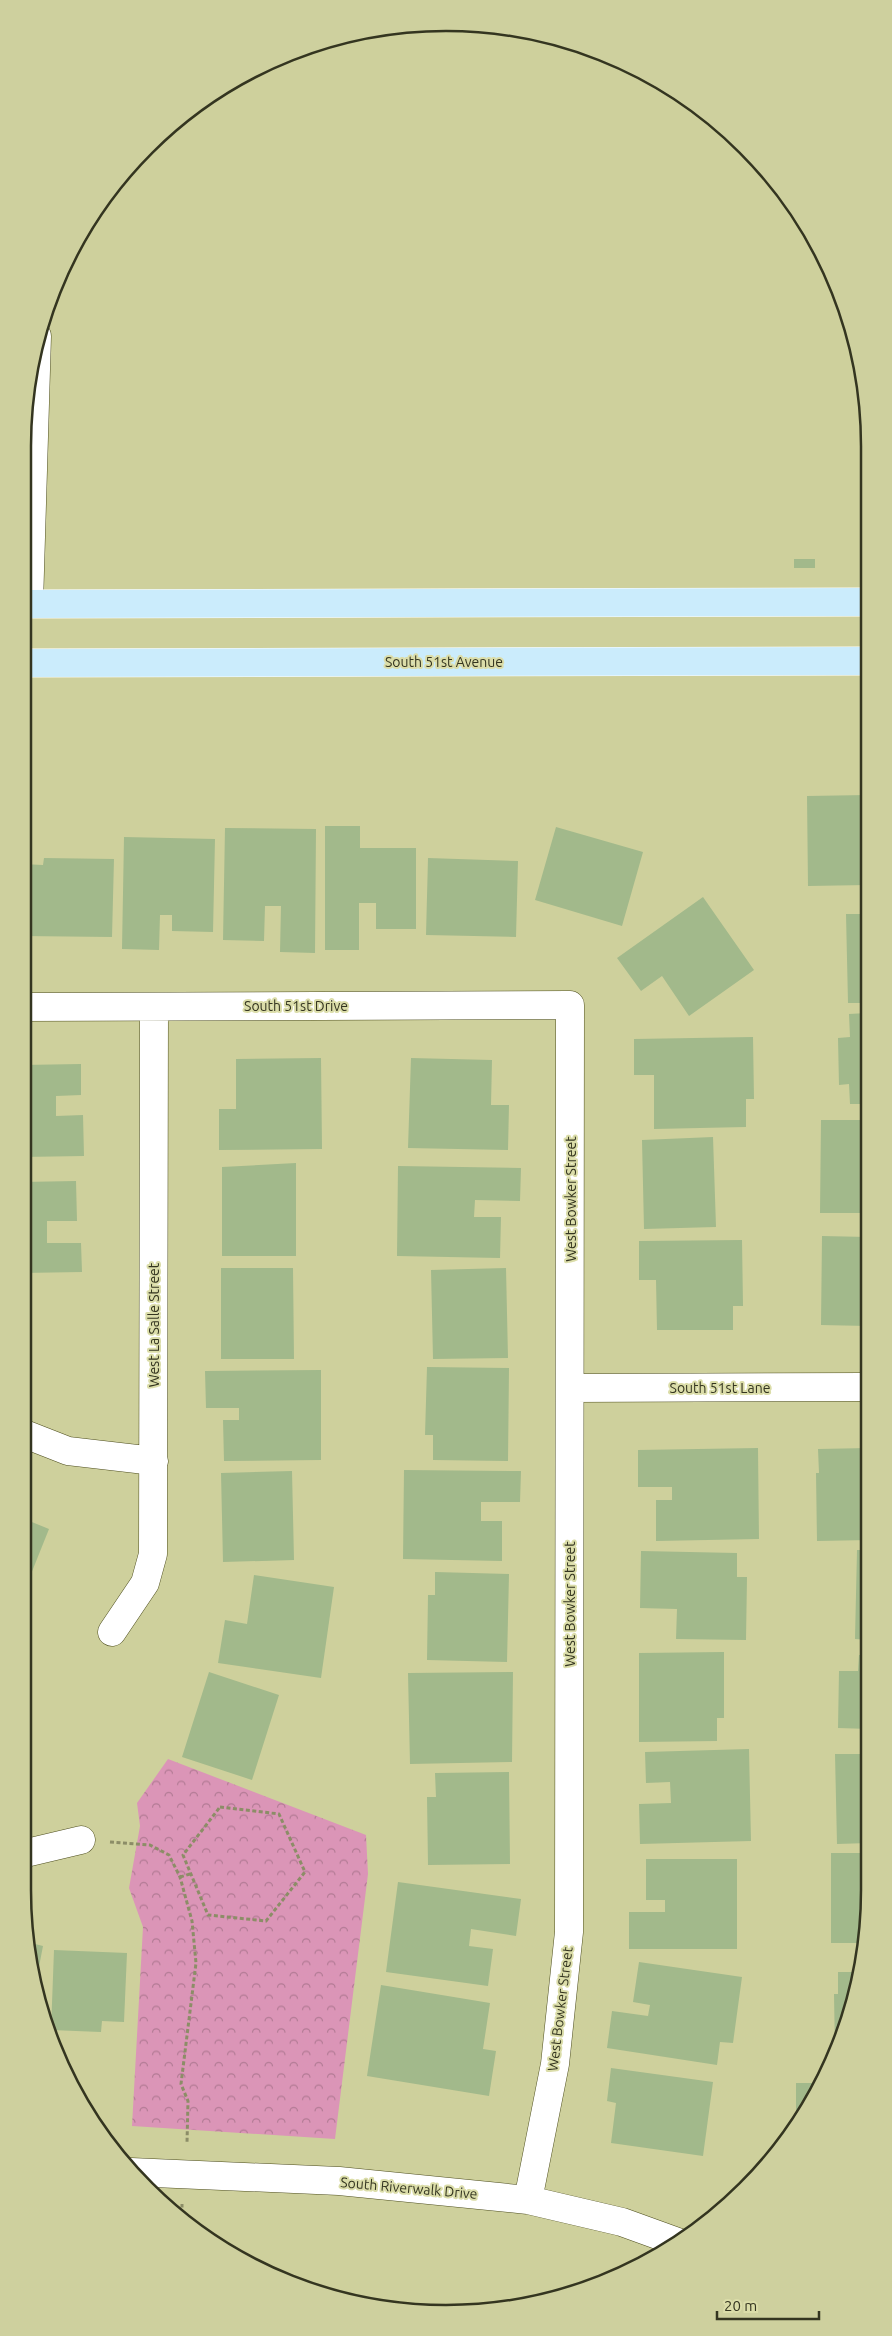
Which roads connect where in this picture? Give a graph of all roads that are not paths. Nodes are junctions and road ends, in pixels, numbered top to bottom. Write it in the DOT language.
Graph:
graph roads {
  1 [pos="35,396"];
  2 [pos="31,482"];
  3 [pos="861,602"];
  4 [pos="31,604"];
  5 [pos="861,661"];
  6 [pos="31,663"];
  7 [pos="570,1005"];
  8 [pos="31,1007"];
  9 [pos="154,1007"];
  10 [pos="861,1387"];
  11 [pos="571,1388"];
  12 [pos="31,1437"];
  13 [pos="154,1461"];
  14 [pos="112,1632"];
  15 [pos="81,1840"];
  16 [pos="31,1852"];
  17 [pos="143,2172"];
  18 [pos="528,2200"];
  19 [pos="669,2239"];
  1 -- 2 [label="street"];
  3 -- 4 [label="main road"];
  5 -- 6 [label="main road, South 51st Avenue"];
  7 -- 9 [label="street, South 51st Drive"];
  7 -- 11 [label="street, West Bowker Street"];
  8 -- 9 [label="street, South 51st Drive"];
  9 -- 13 [label="street, West La Salle Street"];
  10 -- 11 [label="street, South 51st Lane"];
  11 -- 18 [label="street, West Bowker Street"];
  12 -- 13 [label="street"];
  13 -- 14 [label="street, West La Salle Street"];
  15 -- 16 [label="street"];
  17 -- 18 [label="street, South Riverwalk Drive"];
  18 -- 19 [label="street, South Riverwalk Drive"];
}
